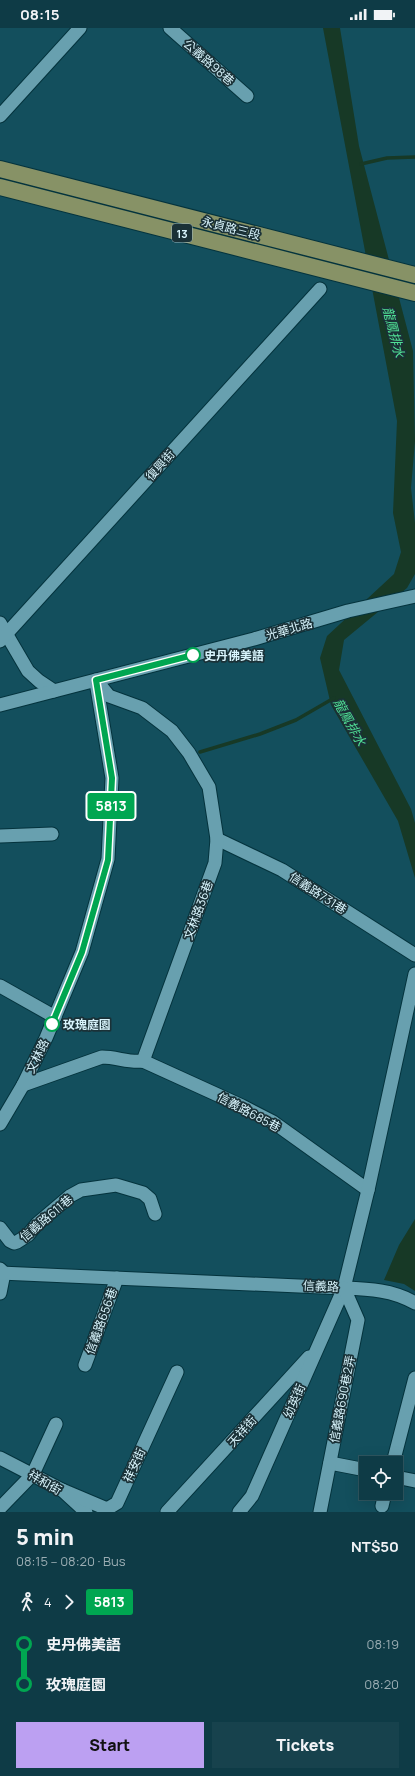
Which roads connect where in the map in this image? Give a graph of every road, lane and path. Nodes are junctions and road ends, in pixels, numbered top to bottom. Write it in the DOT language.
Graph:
graph roads {
  1 [pos="80,28"];
  2 [pos="170,28"];
  3 [pos="248,96"];
  4 [pos="0,116"];
  5 [pos="0,169"];
  6 [pos="0,187"];
  7 [pos="415,275"];
  8 [pos="320,289"];
  9 [pos="415,293"];
  10 [pos="415,596"];
  11 [pos="0,623"];
  12 [pos="3,638"];
  13 [pos="96,680"];
  14 [pos="54,691"];
  15 [pos="0,705"];
  16 [pos="52,834"];
  17 [pos="0,836"];
  18 [pos="217,839"];
  19 [pos="415,955"];
  20 [pos="415,974"];
  21 [pos="0,986"];
  22 [pos="55,1017"];
  23 [pos="143,1061"];
  24 [pos="23,1085"];
  25 [pos="0,1124"];
  26 [pos="368,1190"];
  27 [pos="155,1214"];
  28 [pos="0,1228"];
  29 [pos="1,1272"];
  30 [pos="117,1278"];
  31 [pos="344,1288"];
  32 [pos="0,1292"];
  33 [pos="415,1303"];
  34 [pos="316,1349"];
  35 [pos="85,1365"];
  36 [pos="177,1372"];
  37 [pos="415,1378"];
  38 [pos="56,1424"];
  39 [pos="395,1456"];
  40 [pos="0,1458"];
  41 [pos="330,1463"];
  42 [pos="359,1469"];
  43 [pos="33,1474"];
  44 [pos="403,1478"];
  45 [pos="415,1481"];
  46 [pos="62,1490"];
  47 [pos="0,1508"];
  48 [pos="86,1512"];
  49 [pos="167,1512"];
  50 [pos="239,1512"];
  51 [pos="320,1512"];
  1 -- 4 [label="street"];
  2 -- 3 [label="street, 公義路98巷"];
  5 -- 7 [label="main road, 永貞路三段 / 13"];
  6 -- 9 [label="main road, 永貞路三段 / 13"];
  8 -- 12 [label="street, 復興街"];
  10 -- 13 [label="street, 光華北路"];
  11 -- 12 [label="street"];
  12 -- 14 [label="street"];
  13 -- 14 [label="street, 光華北路"];
  13 -- 18 [label="street, 文林路36巷"];
  13 -- 22 [label="street, 文林路"];
  14 -- 15 [label="street, 光華北路"];
  16 -- 17 [label="street"];
  18 -- 19 [label="street, 信義路731巷"];
  18 -- 23 [label="street, 文林路36巷"];
  20 -- 26 [label="street, 信義路"];
  21 -- 22 [label="street"];
  22 -- 24 [label="street, 文林路"];
  23 -- 24 [label="street"];
  23 -- 26 [label="street, 信義路685巷"];
  24 -- 25 [label="street, 文林路"];
  26 -- 31 [label="street, 信義路"];
  27 -- 28 [label="street, 信義路611巷"];
  29 -- 30 [label="street, 信義路"];
  29 -- 32 [label="street"];
  30 -- 31 [label="street, 信義路"];
  30 -- 35 [label="street, 信義路656巷"];
  31 -- 33 [label="street"];
  31 -- 34 [label="street, 幼英街"];
  31 -- 41 [label="street, 信義路690巷2弄"];
  34 -- 49 [label="street, 天祥街"];
  34 -- 50 [label="street, 幼英街"];
  36 -- 46 [label="street, 祥安街"];
  37 -- 39 [label="street"];
  38 -- 43 [label="street"];
  40 -- 43 [label="street, 祥和街"];
  41 -- 42 [label="street"];
  41 -- 51 [label="street, 信義路690巷2弄"];
  43 -- 46 [label="street, 祥和街"];
  43 -- 47 [label="street"];
  44 -- 45 [label="street"];
  46 -- 48 [label="street, 祥和街"];
}
